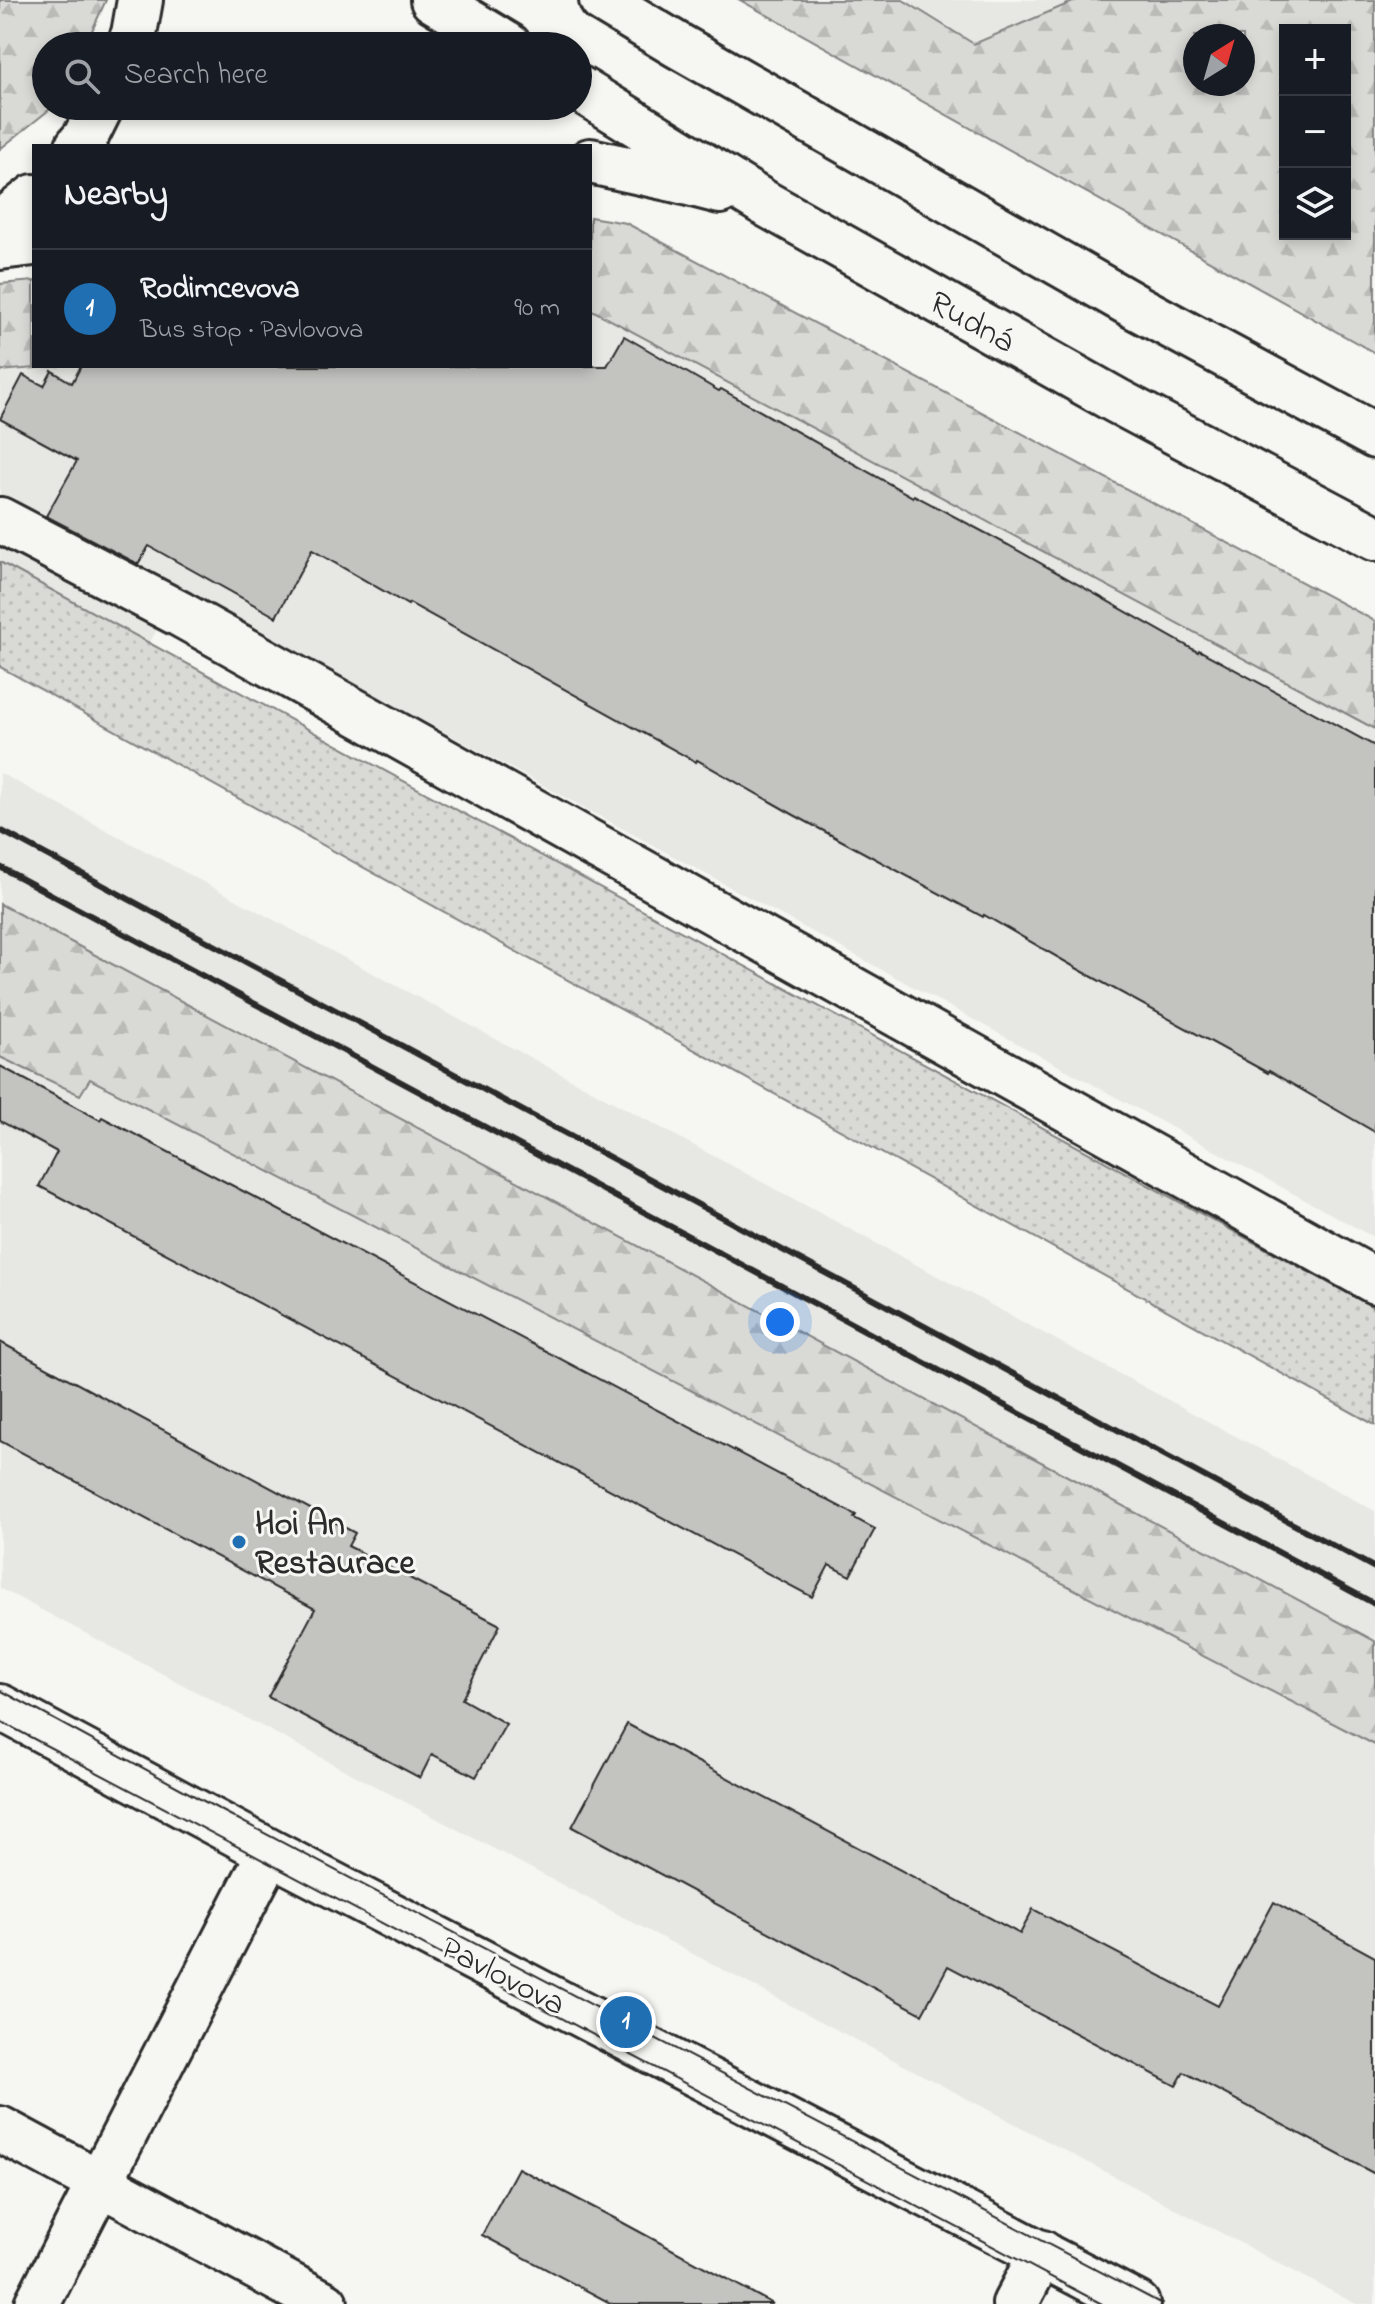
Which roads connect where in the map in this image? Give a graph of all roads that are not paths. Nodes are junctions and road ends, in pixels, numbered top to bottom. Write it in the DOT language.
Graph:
graph roads {
  1 [pos="140,0"];
  2 [pos="433,0"];
  3 [pos="602,0"];
  4 [pos="134,32"];
  5 [pos="486,32"];
  6 [pos="592,97"];
  7 [pos="94,120"];
  8 [pos="80,144"];
  9 [pos="592,161"];
  10 [pos="32,199"];
  11 [pos="766,204"];
  12 [pos="0,224"];
  13 [pos="32,243"];
  14 [pos="0,247"];
  15 [pos="1375,436"];
  16 [pos="0,520"];
  17 [pos="1375,538"];
  18 [pos="1375,1281"];
  19 [pos="0,1707"];
  20 [pos="270,1852"];
  21 [pos="0,2129"];
  22 [pos="101,2183"];
  23 [pos="1042,2253"];
  24 [pos="37,2304"];
  25 [pos="325,2304"];
  26 [pos="1015,2304"];
  27 [pos="1137,2304"];
  1 -- 4 [label="main road"];
  2 -- 5 [label="main road"];
  3 -- 15 [label="main road"];
  6 -- 11 [label="main road, Rudná"];
  7 -- 8 [label="main road"];
  9 -- 11 [label="main road"];
  10 -- 12 [label="main road"];
  11 -- 17 [label="main road, Rudná"];
  13 -- 14 [label="main road"];
  16 -- 18 [label="main road"];
  19 -- 20 [label="main road, Pavlovova"];
  20 -- 22 [label="main road"];
  20 -- 23 [label="main road, Pavlovova"];
  21 -- 22 [label="main road"];
  22 -- 24 [label="main road"];
  22 -- 25 [label="main road"];
  23 -- 26 [label="main road"];
  23 -- 27 [label="main road, Pavlovova"];
}
